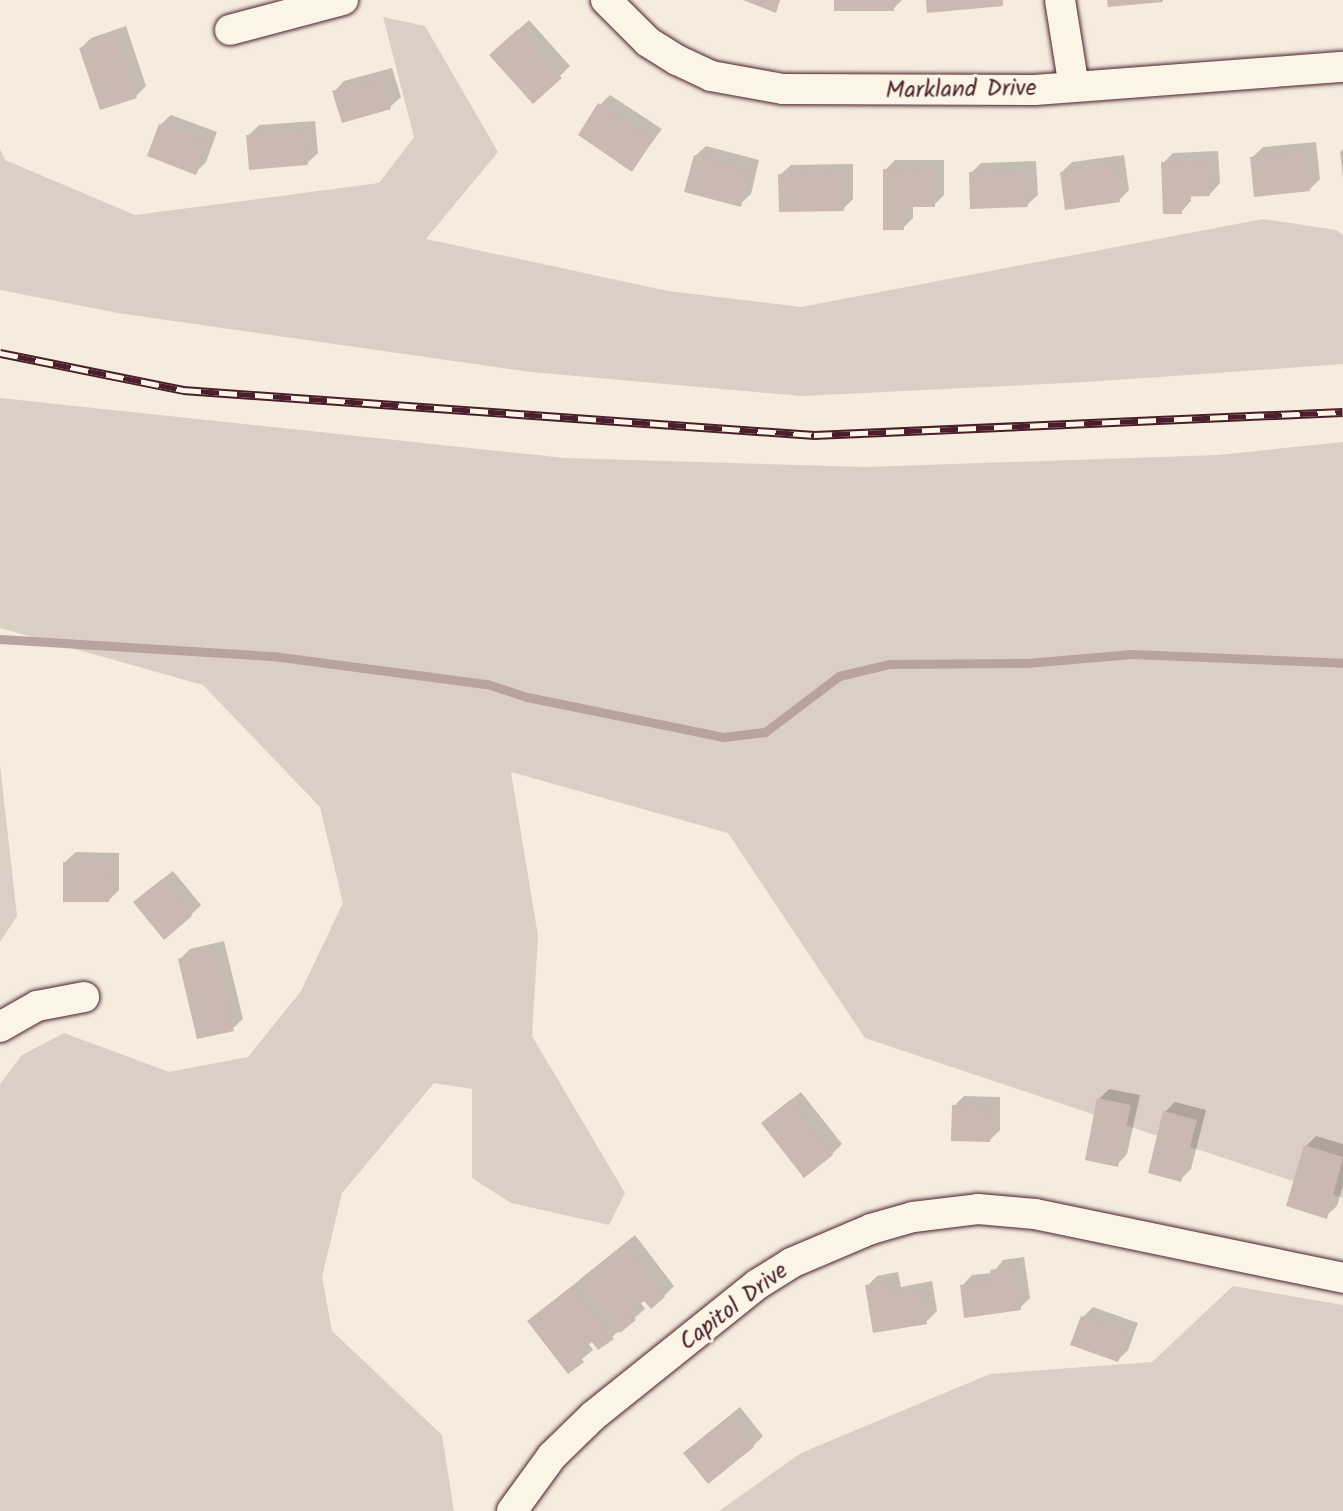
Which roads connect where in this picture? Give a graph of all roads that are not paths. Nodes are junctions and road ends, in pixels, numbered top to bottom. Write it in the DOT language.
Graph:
graph roads {
  1 [pos="343,0"];
  2 [pos="606,0"];
  3 [pos="1060,0"];
  4 [pos="230,30"];
  5 [pos="1343,67"];
  6 [pos="1074,87"];
  7 [pos="84,997"];
  8 [pos="0,1027"];
  9 [pos="1343,1278"];
  10 [pos="512,1511"];
  1 -- 4 [label="street"];
  2 -- 6 [label="street, Markland Drive"];
  3 -- 6 [label="street"];
  5 -- 6 [label="street, Markland Drive"];
  7 -- 8 [label="street"];
  9 -- 10 [label="street, Capitol Drive"];
}
